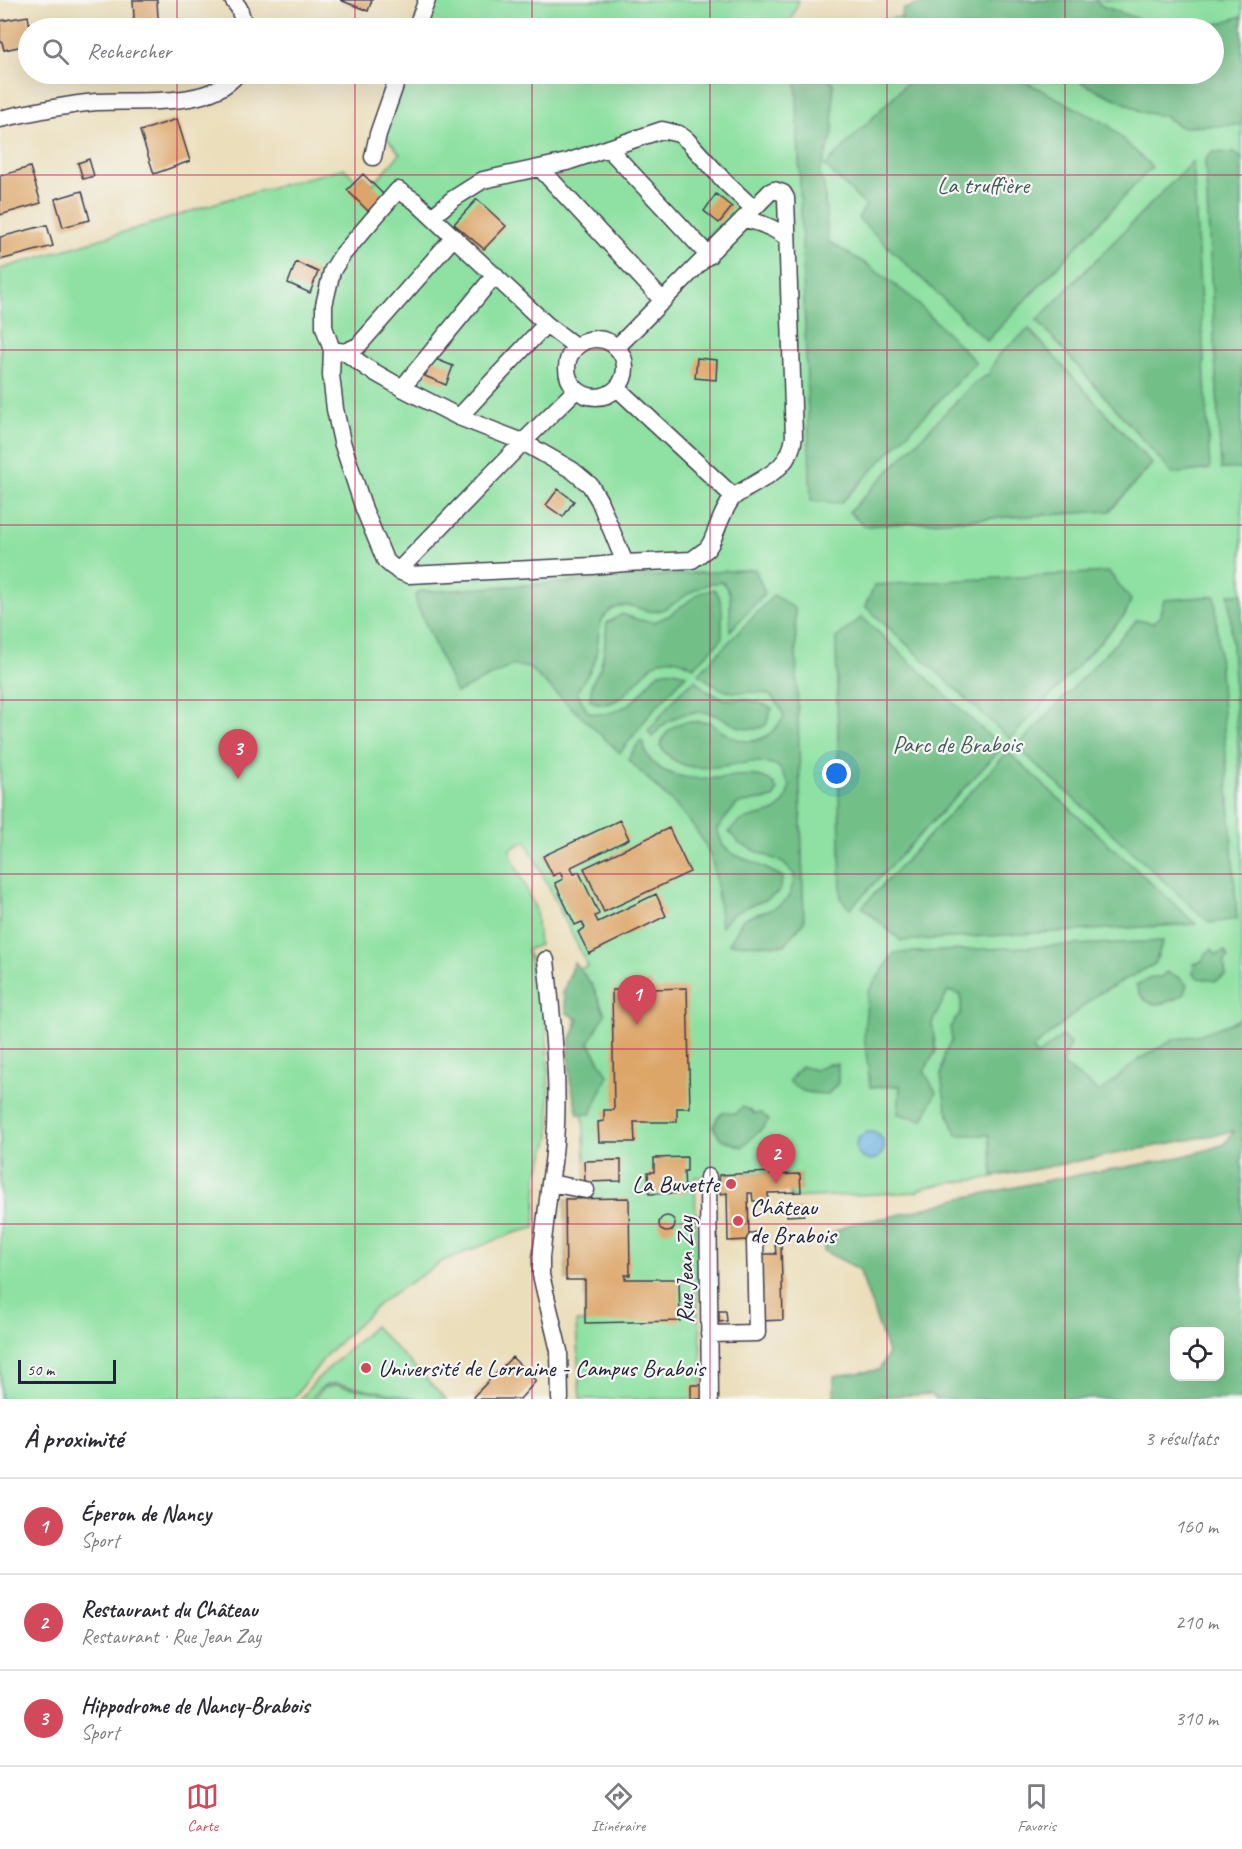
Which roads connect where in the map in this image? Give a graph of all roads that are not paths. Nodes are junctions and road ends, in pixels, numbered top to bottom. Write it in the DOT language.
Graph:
graph roads {
  1 [pos="233,0"];
  2 [pos="427,0"];
  3 [pos="242,18"];
  4 [pos="420,18"];
  5 [pos="227,84"];
  6 [pos="396,84"];
  7 [pos="0,118"];
  8 [pos="609,149"];
  9 [pos="373,157"];
  10 [pos="540,168"];
  11 [pos="748,213"];
  12 [pos="432,217"];
  13 [pos="454,237"];
  14 [pos="787,238"];
  15 [pos="709,256"];
  16 [pos="495,275"];
  17 [pos="663,301"];
  18 [pos="546,324"];
  19 [pos="575,346"];
  20 [pos="617,347"];
  21 [pos="339,351"];
  22 [pos="402,388"];
  23 [pos="617,388"];
  24 [pos="576,390"];
  25 [pos="459,417"];
  26 [pos="523,442"];
  27 [pos="734,497"];
  28 [pos="625,563"];
  29 [pos="398,571"];
  30 [pos="546,960"];
  31 [pos="708,1177"];
  32 [pos="550,1183"];
  33 [pos="586,1190"];
  34 [pos="755,1240"];
  35 [pos="709,1334"];
  36 [pos="560,1399"];
  37 [pos="710,1399"];
  1 -- 3 [label="street"];
  2 -- 4 [label="street"];
  5 -- 7 [label="street"];
  6 -- 9 [label="street"];
  8 -- 10 [label="street"];
  8 -- 11 [label="street"];
  8 -- 15 [label="street"];
  10 -- 12 [label="street"];
  10 -- 17 [label="street"];
  11 -- 14 [label="street"];
  11 -- 14 [label="street"];
  11 -- 15 [label="street"];
  12 -- 13 [label="street"];
  12 -- 21 [label="street"];
  13 -- 16 [label="street"];
  13 -- 21 [label="street"];
  14 -- 27 [label="street"];
  15 -- 17 [label="street"];
  16 -- 18 [label="street"];
  16 -- 22 [label="street"];
  17 -- 20 [label="street"];
  18 -- 19 [label="street"];
  18 -- 25 [label="street"];
  19 -- 20 [label="street"];
  19 -- 24 [label="street"];
  20 -- 23 [label="street"];
  21 -- 22 [label="street"];
  21 -- 29 [label="street"];
  22 -- 25 [label="street"];
  23 -- 24 [label="street"];
  23 -- 27 [label="street"];
  24 -- 26 [label="street"];
  25 -- 26 [label="street"];
  26 -- 28 [label="street"];
  26 -- 29 [label="street"];
  27 -- 28 [label="street"];
  28 -- 29 [label="street"];
  30 -- 32 [label="street"];
  31 -- 35 [label="street, Rue Jean Zay"];
  32 -- 33 [label="street"];
  32 -- 36 [label="street"];
  34 -- 35 [label="street"];
  35 -- 37 [label="street, Rue Jean Zay"];
}
